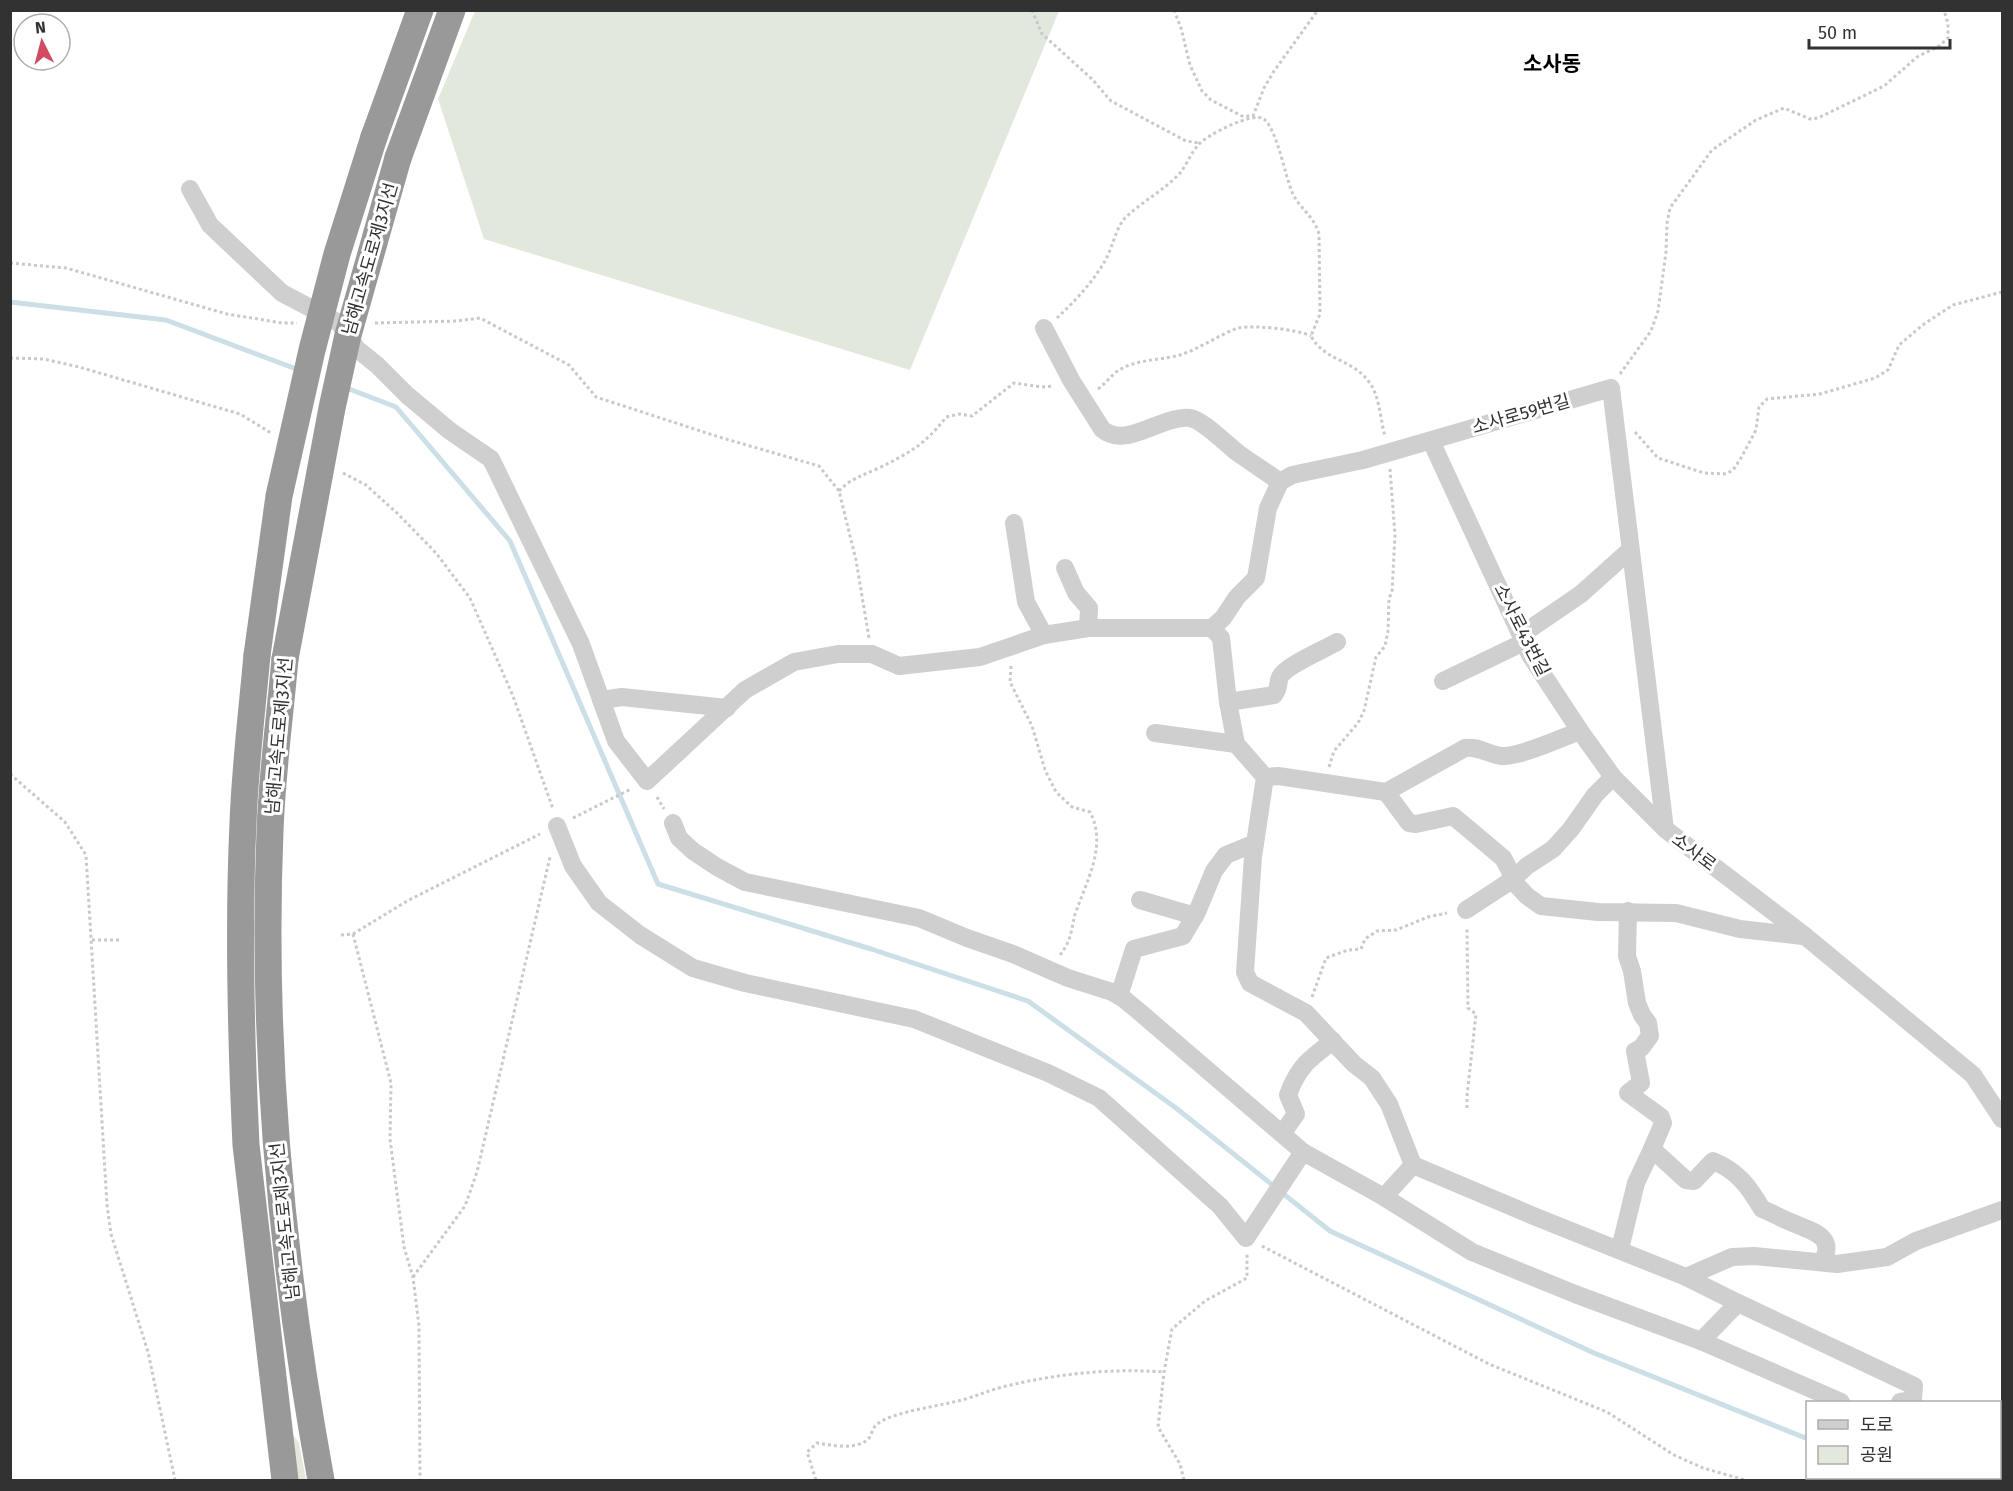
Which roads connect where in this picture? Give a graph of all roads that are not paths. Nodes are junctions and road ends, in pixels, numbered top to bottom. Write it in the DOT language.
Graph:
graph roads {
  1 [pos="420,10"];
  2 [pos="452,10"];
  3 [pos="190,189"];
  4 [pos="1044,328"];
  5 [pos="1611,388"];
  6 [pos="1431,441"];
  7 [pos="1280,482"];
  8 [pos="1014,524"];
  9 [pos="1630,550"];
  10 [pos="1065,568"];
  11 [pos="1088,628"];
  12 [pos="1212,628"];
  13 [pos="1044,635"];
  14 [pos="1523,638"];
  15 [pos="1337,642"];
  16 [pos="1443,681"];
  17 [pos="601,700"];
  18 [pos="1228,702"];
  19 [pos="728,708"];
  20 [pos="1580,731"];
  21 [pos="1155,733"];
  22 [pos="1236,744"];
  23 [pos="1265,777"];
  24 [pos="1613,777"];
  25 [pos="1386,792"];
  26 [pos="562,823"];
  27 [pos="673,824"];
  28 [pos="1665,829"];
  29 [pos="1256,843"];
  30 [pos="1512,880"];
  31 [pos="1140,900"];
  32 [pos="1466,910"];
  33 [pos="1628,911"];
  34 [pos="1195,916"];
  35 [pos="1805,936"];
  36 [pos="1119,996"];
  37 [pos="1333,1041"];
  38 [pos="2002,1119"];
  39 [pos="1282,1134"];
  40 [pos="1652,1149"];
  41 [pos="1303,1152"];
  42 [pos="1413,1165"];
  43 [pos="1384,1197"];
  44 [pos="2002,1210"];
  45 [pos="1620,1249"];
  46 [pos="1822,1262"];
  47 [pos="1686,1277"];
  48 [pos="1738,1304"];
  49 [pos="1701,1341"];
  50 [pos="1839,1401"];
  51 [pos="1906,1401"];
  52 [pos="285,1480"];
  53 [pos="321,1480"];
  1 -- 52 [label="highway, 남해고속도로제3지선, bridge"];
  2 -- 53 [label="highway, 남해고속도로제3지선, bridge"];
  3 -- 17 [label="street"];
  4 -- 7 [label="street"];
  5 -- 6 [label="street, 소사로59번길"];
  5 -- 9 [label="street, 소사로"];
  6 -- 7 [label="street, 소사로59번길"];
  6 -- 14 [label="street, 소사로43번길"];
  7 -- 12 [label="street"];
  8 -- 13 [label="street"];
  9 -- 14 [label="street"];
  9 -- 28 [label="street, 소사로"];
  10 -- 11 [label="street"];
  11 -- 12 [label="street"];
  11 -- 13 [label="street"];
  12 -- 18 [label="street"];
  13 -- 19 [label="street"];
  14 -- 16 [label="street"];
  14 -- 20 [label="street, 소사로43번길"];
  15 -- 18 [label="street"];
  17 -- 19 [label="street"];
  17 -- 19 [label="street"];
  18 -- 22 [label="street"];
  20 -- 24 [label="street, 소사로43번길"];
  20 -- 25 [label="street"];
  21 -- 22 [label="street"];
  22 -- 23 [label="street"];
  23 -- 25 [label="street"];
  23 -- 29 [label="street"];
  24 -- 28 [label="street, 소사로43번길"];
  24 -- 30 [label="street"];
  25 -- 30 [label="street"];
  26 -- 41 [label="street"];
  27 -- 36 [label="street"];
  28 -- 35 [label="street, 소사로"];
  29 -- 34 [label="street"];
  29 -- 37 [label="street"];
  30 -- 32 [label="street"];
  30 -- 33 [label="street"];
  31 -- 34 [label="street"];
  33 -- 35 [label="street"];
  33 -- 40 [label="street"];
  34 -- 36 [label="street"];
  35 -- 38 [label="street, 소사로"];
  36 -- 39 [label="street"];
  37 -- 39 [label="street"];
  37 -- 42 [label="street"];
  39 -- 41 [label="street"];
  40 -- 45 [label="street"];
  40 -- 46 [label="street"];
  41 -- 43 [label="street"];
  42 -- 43 [label="street"];
  42 -- 45 [label="street"];
  43 -- 49 [label="street"];
  44 -- 46 [label="street"];
  45 -- 47 [label="street"];
  46 -- 47 [label="street"];
  47 -- 48 [label="street"];
  48 -- 49 [label="street"];
  48 -- 51 [label="street"];
  49 -- 50 [label="street"];
}
